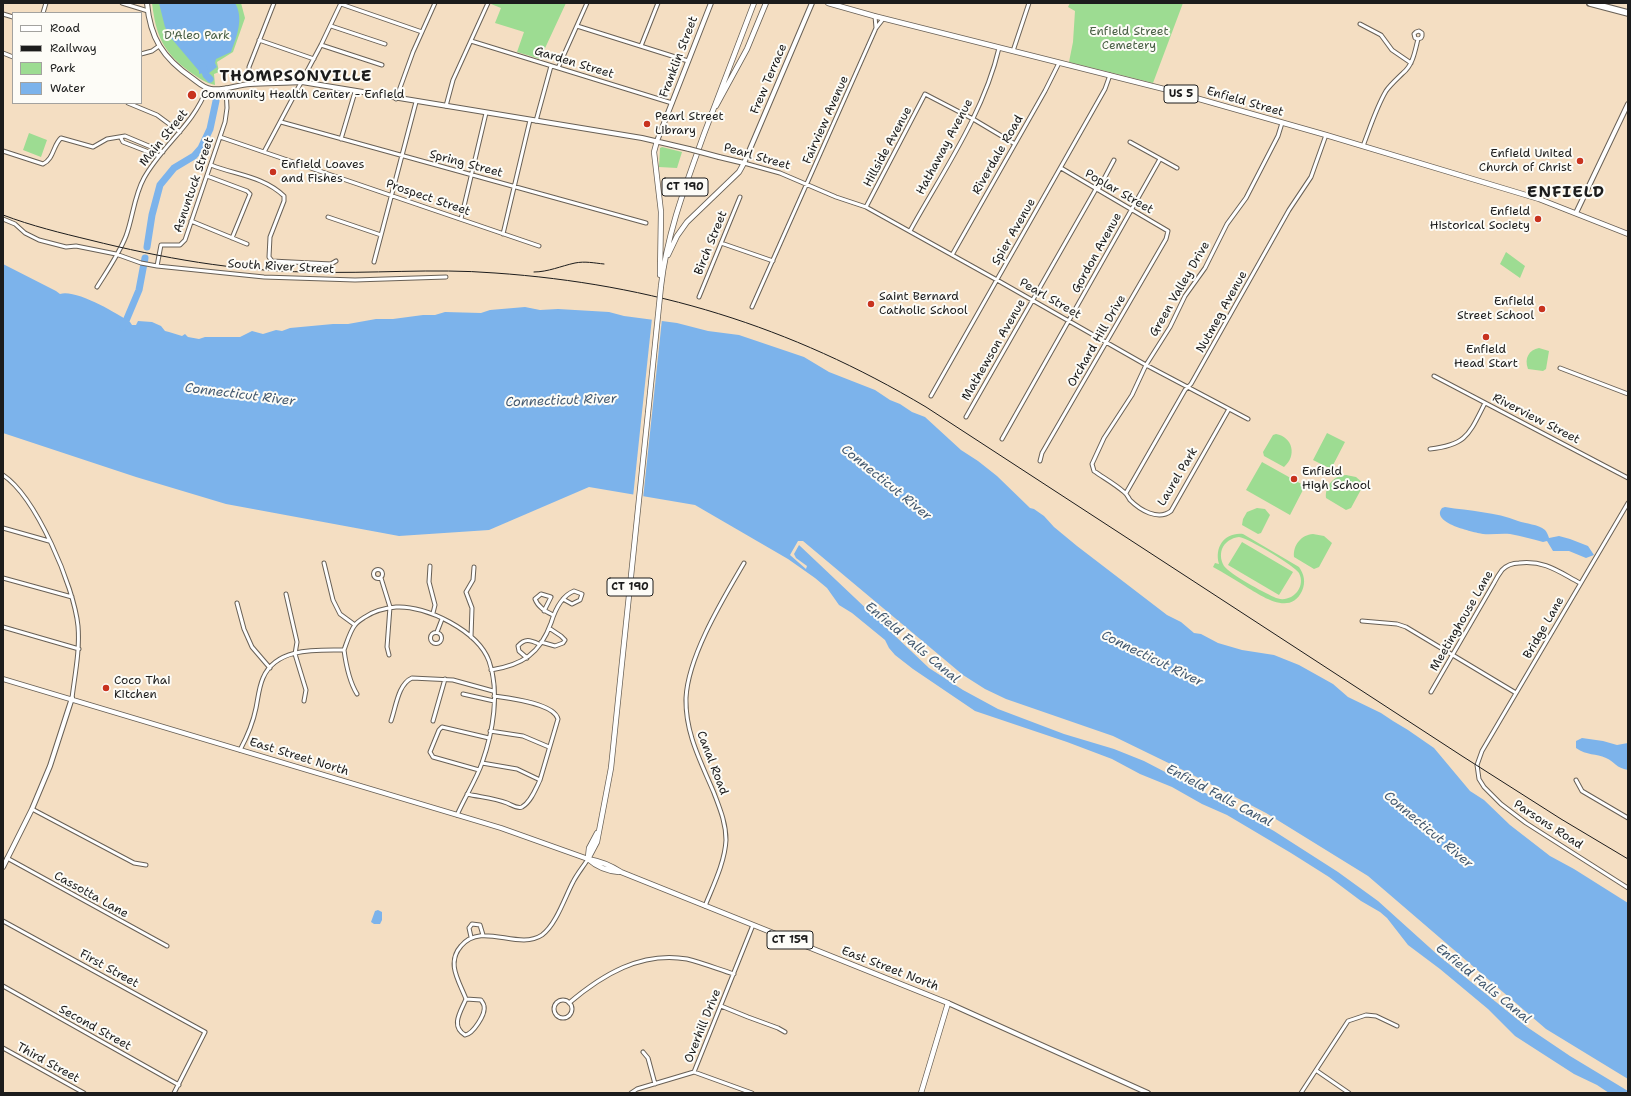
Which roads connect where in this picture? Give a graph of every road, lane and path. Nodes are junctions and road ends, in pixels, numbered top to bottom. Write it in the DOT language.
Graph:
graph roads {
  1 [pos="122,3"];
  2 [pos="147,3"];
  3 [pos="274,3"];
  4 [pos="341,3"];
  5 [pos="435,3"];
  6 [pos="487,3"];
  7 [pos="587,3"];
  8 [pos="658,3"];
  9 [pos="711,3"];
  10 [pos="754,3"];
  11 [pos="766,3"];
  12 [pos="812,3"];
  13 [pos="828,3"];
  14 [pos="1029,3"];
  15 [pos="1590,3"];
  16 [pos="148,11"];
  17 [pos="1628,13"];
  18 [pos="875,16"];
  19 [pos="883,18"];
  20 [pos="1360,24"];
  21 [pos="331,26"];
  22 [pos="576,26"];
  23 [pos="876,28"];
  24 [pos="422,32"];
  25 [pos="1418,39"];
  26 [pos="259,40"];
  27 [pos="471,41"];
  28 [pos="385,44"];
  29 [pos="321,45"];
  30 [pos="159,46"];
  31 [pos="641,46"];
  32 [pos="999,48"];
  33 [pos="1013,51"];
  34 [pos="142,54"];
  35 [pos="314,59"];
  36 [pos="688,61"];
  37 [pos="1059,63"];
  38 [pos="1411,63"];
  39 [pos="382,65"];
  40 [pos="551,66"];
  41 [pos="558,68"];
  42 [pos="1110,76"];
  43 [pos="302,82"];
  44 [pos="249,84"];
  45 [pos="207,88"];
  46 [pos="226,88"];
  47 [pos="355,92"];
  48 [pos="396,99"];
  49 [pos="416,102"];
  50 [pos="672,103"];
  51 [pos="130,104"];
  52 [pos="1628,104"];
  53 [pos="446,106"];
  54 [pos="486,113"];
  55 [pos="712,115"];
  56 [pos="973,119"];
  57 [pos="530,120"];
  58 [pos="536,121"];
  59 [pos="281,122"];
  60 [pos="1282,123"];
  61 [pos="180,132"];
  62 [pos="1326,135"];
  63 [pos="220,137"];
  64 [pos="121,138"];
  65 [pos="341,139"];
  66 [pos="657,141"];
  67 [pos="1130,142"];
  68 [pos="1015,144"];
  69 [pos="1363,146"];
  70 [pos="3,151"];
  71 [pos="163,152"];
  72 [pos="264,152"];
  73 [pos="159,156"];
  74 [pos="402,156"];
  75 [pos="1160,159"];
  76 [pos="1114,160"];
  77 [pos="744,163"];
  78 [pos="211,165"];
  79 [pos="1061,168"];
  80 [pos="1177,168"];
  81 [pos="472,175"];
  82 [pos="207,176"];
  83 [pos="807,184"];
  84 [pos="515,187"];
  85 [pos="1097,189"];
  86 [pos="392,196"];
  87 [pos="740,197"];
  88 [pos="866,207"];
  89 [pos="1132,209"];
  90 [pos="1576,213"];
  91 [pos="328,217"];
  92 [pos="3,219"];
  93 [pos="461,219"];
  94 [pos="192,221"];
  95 [pos="646,223"];
  96 [pos="910,231"];
  97 [pos="1168,231"];
  98 [pos="503,234"];
  99 [pos="1628,234"];
  100 [pos="381,235"];
  101 [pos="232,238"];
  102 [pos="721,243"];
  103 [pos="246,244"];
  104 [pos="539,246"];
  105 [pos="116,254"];
  106 [pos="952,254"];
  107 [pos="665,260"];
  108 [pos="336,261"];
  109 [pos="773,261"];
  110 [pos="374,262"];
  111 [pos="157,266"];
  112 [pos="446,277"];
  113 [pos="997,280"];
  114 [pos="661,284"];
  115 [pos="97,287"];
  116 [pos="699,297"];
  117 [pos="1032,300"];
  118 [pos="752,307"];
  119 [pos="1068,321"];
  120 [pos="1107,343"];
  121 [pos="1146,365"];
  122 [pos="1560,368"];
  123 [pos="1434,376"];
  124 [pos="1187,387"];
  125 [pos="1628,394"];
  126 [pos="931,396"];
  127 [pos="1485,403"];
  128 [pos="1229,409"];
  129 [pos="966,417"];
  130 [pos="1248,419"];
  131 [pos="1002,439"];
  132 [pos="1430,449"];
  133 [pos="1040,461"];
  134 [pos="1092,464"];
  135 [pos="3,475"];
  136 [pos="1628,478"];
  137 [pos="1126,493"];
  138 [pos="1628,503"];
  139 [pos="3,528"];
  140 [pos="49,541"];
  141 [pos="324,563"];
  142 [pos="744,563"];
  143 [pos="430,566"];
  144 [pos="474,567"];
  145 [pos="3,578"];
  146 [pos="381,578"];
  147 [pos="1580,583"];
  148 [pos="286,594"];
  149 [pos="72,597"];
  150 [pos="563,598"];
  151 [pos="237,603"];
  152 [pos="390,607"];
  153 [pos="544,611"];
  154 [pos="433,613"];
  155 [pos="553,615"];
  156 [pos="442,618"];
  157 [pos="1362,621"];
  158 [pos="355,625"];
  159 [pos="3,627"];
  160 [pos="549,628"];
  161 [pos="437,632"];
  162 [pos="471,637"];
  163 [pos="540,643"];
  164 [pos="79,649"];
  165 [pos="344,650"];
  166 [pos="295,654"];
  167 [pos="1453,654"];
  168 [pos="389,655"];
  169 [pos="527,658"];
  170 [pos="270,668"];
  171 [pos="491,670"];
  172 [pos="3,679"];
  173 [pos="445,679"];
  174 [pos="494,691"];
  175 [pos="1430,692"];
  176 [pos="1516,693"];
  177 [pos="357,694"];
  178 [pos="463,694"];
  179 [pos="494,696"];
  180 [pos="72,698"];
  181 [pos="304,701"];
  182 [pos="494,701"];
  183 [pos="392,721"];
  184 [pos="433,721"];
  185 [pos="490,731"];
  186 [pos="489,738"];
  187 [pos="549,747"];
  188 [pos="240,750"];
  189 [pos="482,763"];
  190 [pos="1477,763"];
  191 [pos="479,770"];
  192 [pos="540,780"];
  193 [pos="1576,780"];
  194 [pos="467,794"];
  195 [pos="32,808"];
  196 [pos="457,815"];
  197 [pos="1628,818"];
  198 [pos="7,858"];
  199 [pos="588,859"];
  200 [pos="146,865"];
  201 [pos="3,867"];
  202 [pos="1628,888"];
  203 [pos="705,906"];
  204 [pos="3,921"];
  205 [pos="753,925"];
  206 [pos="483,935"];
  207 [pos="471,938"];
  208 [pos="167,946"];
  209 [pos="734,974"];
  210 [pos="3,986"];
  211 [pos="466,999"];
  212 [pos="569,1003"];
  213 [pos="948,1003"];
  214 [pos="722,1006"];
  215 [pos="1397,1026"];
  216 [pos="785,1032"];
  217 [pos="3,1048"];
  218 [pos="643,1052"];
  219 [pos="1317,1070"];
  220 [pos="694,1072"];
  221 [pos="655,1084"];
  222 [pos="179,1085"];
  223 [pos="84,1093"];
  224 [pos="174,1093"];
  225 [pos="631,1093"];
  226 [pos="752,1093"];
  227 [pos="921,1093"];
  228 [pos="1148,1093"];
  229 [pos="1301,1093"];
  230 [pos="1349,1093"];
  1 -- 16 [label="street"];
  2 -- 16 [label="main road"];
  3 -- 26 [label="street"];
  4 -- 21 [label="street"];
  4 -- 24 [label="street"];
  5 -- 24 [label="street"];
  6 -- 27 [label="street"];
  7 -- 22 [label="street"];
  8 -- 31 [label="street"];
  9 -- 36 [label="main road, Franklin Street"];
  10 -- 55 [label="main road, CT 190"];
  11 -- 55 [label="main road, CT 190"];
  12 -- 77 [label="main road, Frew Terrace"];
  13 -- 18 [label="main road, Enfield Street / US 5"];
  14 -- 33 [label="street"];
  15 -- 17 [label="highway"];
  16 -- 30 [label="main road"];
  18 -- 19 [label="main road, Enfield Street / US 5"];
  18 -- 23 [label="street, Fairview Avenue"];
  19 -- 23 [label="street, Fairview Avenue"];
  19 -- 32 [label="main road, Enfield Street / US 5"];
  20 -- 38 [label="street"];
  21 -- 28 [label="street"];
  21 -- 29 [label="street"];
  22 -- 31 [label="street"];
  22 -- 41 [label="street"];
  23 -- 83 [label="street, Fairview Avenue"];
  24 -- 48 [label="street"];
  25 -- 38 [label="street"];
  26 -- 35 [label="street"];
  26 -- 44 [label="street"];
  27 -- 40 [label="street, Garden Street"];
  27 -- 53 [label="street"];
  29 -- 35 [label="street"];
  29 -- 39 [label="street"];
  30 -- 34 [label="street"];
  30 -- 45 [label="main road"];
  31 -- 36 [label="street"];
  32 -- 33 [label="main road, Enfield Street / US 5"];
  32 -- 56 [label="street, Hathaway Avenue"];
  33 -- 37 [label="main road, Enfield Street / US 5"];
  35 -- 43 [label="street"];
  36 -- 50 [label="main road, Franklin Street"];
  37 -- 42 [label="main road, Enfield Street / US 5"];
  37 -- 68 [label="street, Riverdale Road"];
  38 -- 69 [label="street"];
  40 -- 41 [label="street, Garden Street"];
  40 -- 58 [label="street"];
  41 -- 50 [label="street, Garden Street"];
  42 -- 60 [label="main road, Enfield Street / US 5"];
  42 -- 79 [label="street, Spier Avenue"];
  43 -- 44 [label="main road, Pearl Street"];
  43 -- 47 [label="main road, Pearl Street"];
  43 -- 59 [label="street"];
  44 -- 46 [label="main road, Pearl Street"];
  45 -- 46 [label="main road, Pearl Street"];
  45 -- 61 [label="street, Main Street"];
  46 -- 63 [label="street, Asnuntuck Street"];
  47 -- 48 [label="main road, Pearl Street"];
  47 -- 65 [label="street"];
  48 -- 49 [label="main road, Pearl Street"];
  49 -- 53 [label="main road, Pearl Street"];
  49 -- 74 [label="street"];
  50 -- 66 [label="main road, Franklin Street"];
  51 -- 61 [label="street"];
  52 -- 90 [label="main road"];
  53 -- 54 [label="main road, Pearl Street"];
  54 -- 57 [label="main road, Pearl Street"];
  54 -- 81 [label="street"];
  55 -- 107 [label="main road, CT 190"];
  56 -- 68 [label="street"];
  56 -- 88 [label="street, Hillside Avenue"];
  56 -- 96 [label="street, Hathaway Avenue"];
  57 -- 58 [label="main road, Pearl Street"];
  57 -- 84 [label="street"];
  58 -- 66 [label="main road, Pearl Street"];
  59 -- 65 [label="street, Spring Street"];
  59 -- 72 [label="street"];
  60 -- 62 [label="main road, Enfield Street / US 5"];
  60 -- 121 [label="street, Green Valley Drive"];
  61 -- 71 [label="street, Main Street"];
  62 -- 69 [label="main road, Enfield Street / US 5"];
  62 -- 124 [label="street, Nutmeg Avenue"];
  63 -- 72 [label="street, Prospect Street"];
  63 -- 78 [label="street, Asnuntuck Street"];
  64 -- 70 [label="street"];
  64 -- 71 [label="street"];
  64 -- 73 [label="street"];
  65 -- 74 [label="street, Spring Street"];
  66 -- 77 [label="main road, Pearl Street, bridge"];
  66 -- 114 [label="main road"];
  67 -- 75 [label="street"];
  68 -- 106 [label="street, Riverdale Road"];
  69 -- 90 [label="main road, Enfield Street / US 5"];
  71 -- 73 [label="street, Main Street"];
  72 -- 86 [label="street, Prospect Street"];
  73 -- 105 [label="street, Main Street"];
  74 -- 81 [label="street, Spring Street"];
  74 -- 86 [label="street"];
  75 -- 80 [label="street"];
  75 -- 89 [label="street, Gordon Avenue"];
  76 -- 85 [label="street, Mathewson Avenue"];
  77 -- 83 [label="street, Pearl Street"];
  77 -- 107 [label="main road"];
  78 -- 82 [label="street, Asnuntuck Street"];
  78 -- 108 [label="street"];
  79 -- 85 [label="street, Poplar Street"];
  79 -- 113 [label="street, Spier Avenue"];
  81 -- 84 [label="street, Spring Street"];
  81 -- 93 [label="street"];
  82 -- 94 [label="street, Asnuntuck Street"];
  82 -- 101 [label="street"];
  83 -- 88 [label="street, Pearl Street"];
  83 -- 109 [label="street, Fairview Avenue"];
  84 -- 95 [label="street, Spring Street"];
  84 -- 98 [label="street"];
  85 -- 89 [label="street, Poplar Street"];
  85 -- 117 [label="street, Mathewson Avenue"];
  86 -- 93 [label="street, Prospect Street"];
  86 -- 100 [label="street"];
  87 -- 102 [label="street, Birch Street"];
  88 -- 96 [label="street, Pearl Street"];
  89 -- 97 [label="street, Poplar Street"];
  89 -- 119 [label="street, Gordon Avenue"];
  90 -- 99 [label="main road, Enfield Street / US 5"];
  91 -- 100 [label="street"];
  92 -- 105 [label="street, South River Street"];
  93 -- 98 [label="street, Prospect Street"];
  94 -- 101 [label="street"];
  94 -- 111 [label="street, Asnuntuck Street"];
  96 -- 106 [label="street, Pearl Street"];
  97 -- 120 [label="street, Orchard Hill Drive"];
  98 -- 104 [label="street, Prospect Street"];
  100 -- 110 [label="street"];
  101 -- 103 [label="street"];
  102 -- 109 [label="street"];
  102 -- 116 [label="street, Birch Street"];
  105 -- 111 [label="street, South River Street"];
  105 -- 115 [label="street, Main Street"];
  106 -- 113 [label="street, Pearl Street"];
  107 -- 114 [label="main road, CT 190"];
  109 -- 118 [label="street, Fairview Avenue"];
  111 -- 112 [label="street, South River Street"];
  113 -- 117 [label="street, Pearl Street"];
  113 -- 126 [label="street, Spier Avenue"];
  114 -- 199 [label="main road, CT 190, bridge"];
  117 -- 119 [label="street, Pearl Street"];
  117 -- 129 [label="street, Mathewson Avenue"];
  119 -- 120 [label="street, Pearl Street"];
  119 -- 131 [label="street, Gordon Avenue"];
  120 -- 121 [label="street, Pearl Street"];
  120 -- 133 [label="street, Orchard Hill Drive"];
  121 -- 124 [label="street, Pearl Street"];
  121 -- 134 [label="street, Green Valley Drive"];
  122 -- 125 [label="street"];
  123 -- 127 [label="street, Riverview Street"];
  124 -- 128 [label="street, Pearl Street"];
  124 -- 137 [label="street, Nutmeg Avenue"];
  127 -- 132 [label="street"];
  127 -- 136 [label="street, Riverview Street"];
  128 -- 130 [label="street, Pearl Street"];
  128 -- 137 [label="street, Laurel Park"];
  134 -- 137 [label="street, Laurel Park"];
  135 -- 140 [label="street"];
  138 -- 147 [label="street, Bridge Lane"];
  139 -- 140 [label="street"];
  140 -- 149 [label="street"];
  141 -- 158 [label="street"];
  142 -- 203 [label="street, Canal Road"];
  143 -- 154 [label="street"];
  144 -- 162 [label="street"];
  145 -- 149 [label="street"];
  146 -- 152 [label="street"];
  147 -- 167 [label="street, Meetinghouse Lane"];
  147 -- 176 [label="street, Bridge Lane"];
  148 -- 166 [label="street"];
  149 -- 164 [label="street"];
  150 -- 150 [label="street"];
  150 -- 155 [label="street"];
  151 -- 170 [label="street"];
  152 -- 154 [label="street"];
  152 -- 158 [label="street"];
  152 -- 168 [label="street"];
  153 -- 153 [label="street"];
  153 -- 155 [label="street"];
  154 -- 156 [label="street"];
  155 -- 160 [label="street"];
  156 -- 161 [label="street"];
  156 -- 162 [label="street"];
  157 -- 167 [label="street"];
  158 -- 165 [label="street"];
  159 -- 164 [label="street"];
  160 -- 163 [label="street"];
  160 -- 163 [label="street"];
  162 -- 171 [label="street"];
  163 -- 169 [label="street"];
  163 -- 169 [label="street"];
  164 -- 180 [label="street"];
  165 -- 166 [label="street"];
  165 -- 177 [label="street"];
  166 -- 170 [label="street"];
  166 -- 181 [label="street"];
  167 -- 175 [label="street, Meetinghouse Lane"];
  167 -- 176 [label="street"];
  169 -- 171 [label="street"];
  170 -- 188 [label="street"];
  171 -- 174 [label="street"];
  172 -- 180 [label="main road, East Street North / CT 159"];
  173 -- 174 [label="street"];
  173 -- 183 [label="street"];
  173 -- 184 [label="street"];
  174 -- 179 [label="street"];
  176 -- 190 [label="street, Bridge Lane"];
  178 -- 182 [label="street"];
  179 -- 182 [label="street"];
  179 -- 187 [label="street"];
  180 -- 188 [label="main road, East Street North / CT 159"];
  180 -- 195 [label="main road"];
  182 -- 185 [label="street"];
  185 -- 186 [label="street"];
  185 -- 187 [label="street"];
  186 -- 189 [label="street"];
  186 -- 191 [label="street"];
  187 -- 192 [label="street"];
  188 -- 196 [label="main road, East Street North / CT 159"];
  189 -- 191 [label="street"];
  189 -- 192 [label="street"];
  190 -- 202 [label="street, Parsons Road"];
  191 -- 194 [label="street"];
  192 -- 194 [label="street"];
  193 -- 197 [label="street"];
  194 -- 196 [label="street"];
  195 -- 198 [label="main road"];
  195 -- 200 [label="street"];
  196 -- 199 [label="main road, East Street North / CT 159"];
  198 -- 201 [label="main road"];
  198 -- 208 [label="street, Cassotta Lane"];
  199 -- 203 [label="main road, East Street North / CT 159"];
  199 -- 206 [label="street"];
  203 -- 205 [label="main road, East Street North / CT 159"];
  204 -- 222 [label="street, First Street"];
  205 -- 209 [label="street, Overhill Drive"];
  205 -- 213 [label="main road, East Street North / CT 159"];
  206 -- 207 [label="street"];
  206 -- 207 [label="street"];
  207 -- 211 [label="street"];
  209 -- 212 [label="street"];
  209 -- 214 [label="street, Overhill Drive"];
  210 -- 222 [label="street, Second Street"];
  211 -- 211 [label="street"];
  212 -- 212 [label="street"];
  213 -- 227 [label="main road"];
  213 -- 228 [label="main road, East Street North / CT 159"];
  214 -- 216 [label="street"];
  214 -- 220 [label="street, Overhill Drive"];
  215 -- 219 [label="street"];
  217 -- 223 [label="street, Third Street"];
  218 -- 221 [label="street"];
  219 -- 229 [label="street"];
  219 -- 230 [label="street"];
  220 -- 221 [label="street, Overhill Drive"];
  220 -- 226 [label="street"];
  221 -- 225 [label="street, Overhill Drive"];
  222 -- 224 [label="street"];
}
